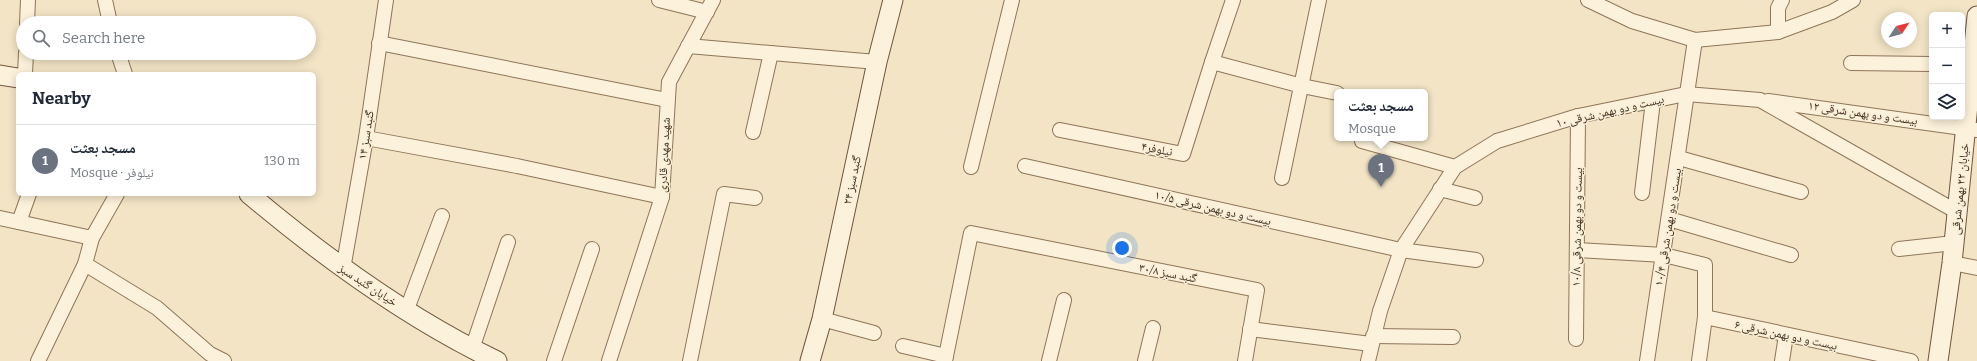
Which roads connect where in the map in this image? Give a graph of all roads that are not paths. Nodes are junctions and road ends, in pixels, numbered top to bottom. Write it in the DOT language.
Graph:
graph roads {
  1 [pos="28,0"];
  2 [pos="105,0"];
  3 [pos="386,0"];
  4 [pos="659,0"];
  5 [pos="894,0"];
  6 [pos="1012,0"];
  7 [pos="1233,0"];
  8 [pos="1319,0"];
  9 [pos="1588,0"];
  10 [pos="1782,0"];
  11 [pos="1853,0"];
  12 [pos="710,6"];
  13 [pos="27,16"];
  14 [pos="108,16"];
  15 [pos="1977,16"];
  16 [pos="1778,32"];
  17 [pos="1695,40"];
  18 [pos="379,44"];
  19 [pos="688,46"];
  20 [pos="771,53"];
  21 [pos="26,60"];
  22 [pos="120,60"];
  23 [pos="877,62"];
  24 [pos="1212,62"];
  25 [pos="1851,63"];
  26 [pos="1929,64"];
  27 [pos="1970,64"];
  28 [pos="25,72"];
  29 [pos="124,72"];
  30 [pos="0,75"];
  31 [pos="16,78"];
  32 [pos="1302,86"];
  33 [pos="1334,92"];
  34 [pos="1686,94"];
  35 [pos="667,100"];
  36 [pos="1760,100"];
  37 [pos="1653,101"];
  38 [pos="1578,116"];
  39 [pos="1971,129"];
  40 [pos="1060,130"];
  41 [pos="753,132"];
  42 [pos="366,138"];
  43 [pos="1362,141"];
  44 [pos="1679,158"];
  45 [pos="970,166"];
  46 [pos="1025,166"];
  47 [pos="1455,167"];
  48 [pos="1282,178"];
  49 [pos="1440,189"];
  50 [pos="1802,192"];
  51 [pos="1642,193"];
  52 [pos="28,196"];
  53 [pos="116,196"];
  54 [pos="252,196"];
  55 [pos="662,197"];
  56 [pos="755,198"];
  57 [pos="1475,198"];
  58 [pos="1957,214"];
  59 [pos="442,216"];
  60 [pos="0,218"];
  61 [pos="1669,219"];
  62 [pos="19,222"];
  63 [pos="92,238"];
  64 [pos="508,242"];
  65 [pos="1954,243"];
  66 [pos="592,249"];
  67 [pos="1401,250"];
  68 [pos="1577,250"];
  69 [pos="1899,250"];
  70 [pos="1664,255"];
  71 [pos="1791,255"];
  72 [pos="1476,260"];
  73 [pos="1952,262"];
  74 [pos="84,264"];
  75 [pos="1977,268"];
  76 [pos="343,269"];
  77 [pos="1064,300"];
  78 [pos="407,309"];
  79 [pos="1705,317"];
  80 [pos="822,319"];
  81 [pos="1154,328"];
  82 [pos="1250,329"];
  83 [pos="874,333"];
  84 [pos="1786,335"];
  85 [pos="1452,337"];
  86 [pos="1576,339"];
  87 [pos="1372,340"];
  88 [pos="903,346"];
  89 [pos="472,349"];
  90 [pos="945,359"];
  91 [pos="38,361"];
  92 [pos="224,361"];
  93 [pos="497,361"];
  94 [pos="554,361"];
  95 [pos="609,361"];
  96 [pos="690,361"];
  97 [pos="810,361"];
  98 [pos="1049,361"];
  99 [pos="1145,361"];
  100 [pos="1245,361"];
  101 [pos="1368,361"];
  102 [pos="1647,361"];
  103 [pos="1699,361"];
  104 [pos="1782,361"];
  105 [pos="1911,361"];
  106 [pos="1938,361"];
  1 -- 13 [label="street"];
  2 -- 14 [label="street"];
  3 -- 18 [label="street, گنبد سبز ۱۴"];
  4 -- 12 [label="street"];
  5 -- 23 [label="main road, گنبد سبز ۲۴"];
  6 -- 45 [label="street"];
  7 -- 24 [label="street"];
  8 -- 32 [label="street"];
  9 -- 17 [label="street"];
  10 -- 16 [label="street"];
  11 -- 16 [label="street"];
  12 -- 19 [label="street, شهید مهدی قادری"];
  15 -- 27 [label="main road, خیابان ۲۲ بهمن شرقی"];
  16 -- 17 [label="street"];
  17 -- 34 [label="street, بیست و دو بهمن شرقی ۱۰/۴"];
  18 -- 35 [label="street"];
  18 -- 42 [label="street, گنبد سبز ۱۴"];
  19 -- 20 [label="street"];
  19 -- 35 [label="street, شهید مهدی قادری"];
  20 -- 23 [label="street"];
  20 -- 41 [label="street"];
  21 -- 28 [label="street"];
  22 -- 29 [label="street"];
  23 -- 80 [label="main road, گنبد سبز ۲۴"];
  24 -- 32 [label="street"];
  24 -- 40 [label="street, نیلوفر۴"];
  25 -- 26 [label="street"];
  27 -- 39 [label="main road, خیابان ۲۲ بهمن شرقی"];
  30 -- 31 [label="main road"];
  32 -- 33 [label="street"];
  32 -- 48 [label="street"];
  34 -- 36 [label="street, بیست و دو بهمن شرقی ۱۰"];
  34 -- 37 [label="street, بیست و دو بهمن شرقی ۱۰"];
  34 -- 44 [label="street, بیست و دو بهمن شرقی ۱۰/۴"];
  35 -- 55 [label="street, شهید مهدی قادری"];
  36 -- 39 [label="street, بیست و دو بهمن شرقی ۱۲"];
  36 -- 58 [label="street, بیست و دو بهمن شرقی ۱۰"];
  37 -- 38 [label="street, بیست و دو بهمن شرقی ۱۰"];
  37 -- 51 [label="street"];
  38 -- 47 [label="street, بیست و دو بهمن شرقی ۱۰"];
  38 -- 68 [label="street, بیست و دو بهمن شرقی ۱۰/۸"];
  39 -- 58 [label="main road, خیابان ۲۲ بهمن شرقی"];
  42 -- 55 [label="street"];
  42 -- 76 [label="street, گنبد سبز ۱۴"];
  43 -- 47 [label="street"];
  44 -- 50 [label="street"];
  44 -- 61 [label="street, بیست و دو بهمن شرقی ۱۰/۴"];
  46 -- 67 [label="street, بیست و دو بهمن شرقی ۱۰/۵"];
  47 -- 49 [label="street, بیست و دو بهمن شرقی ۱۰"];
  49 -- 57 [label="street"];
  49 -- 67 [label="street, بیست و دو بهمن شرقی ۱۰"];
  52 -- 62 [label="street"];
  53 -- 63 [label="street"];
  54 -- 76 [label="main road, خیابان گنبد سبز"];
  55 -- 95 [label="street, شهید مهدی قادری"];
  56 -- 96 [label="street"];
  58 -- 65 [label="main road, خیابان ۲۲ بهمن شرقی"];
  59 -- 78 [label="street"];
  60 -- 62 [label="street"];
  61 -- 70 [label="street, بیست و دو بهمن شرقی ۱۰/۴"];
  61 -- 71 [label="street"];
  62 -- 63 [label="street"];
  63 -- 74 [label="street"];
  64 -- 89 [label="street"];
  65 -- 69 [label="street"];
  65 -- 73 [label="main road, خیابان ۲۲ بهمن شرقی"];
  66 -- 94 [label="street"];
  67 -- 72 [label="street, بیست و دو بهمن شرقی ۱۰/۵"];
  67 -- 87 [label="street, بیست و دو بهمن شرقی ۱۰"];
  68 -- 70 [label="street"];
  68 -- 86 [label="street, بیست و دو بهمن شرقی ۱۰/۸"];
  70 -- 79 [label="street"];
  70 -- 102 [label="street, بیست و دو بهمن شرقی ۱۰/۴"];
  73 -- 75 [label="street"];
  73 -- 106 [label="main road, خیابان ۲۲ بهمن شرقی"];
  74 -- 91 [label="street"];
  74 -- 92 [label="street"];
  76 -- 78 [label="main road, خیابان گنبد سبز"];
  77 -- 98 [label="street"];
  78 -- 89 [label="main road, خیابان گنبد سبز"];
  79 -- 84 [label="street, بیست و دو بهمن شرقی ۶"];
  79 -- 103 [label="street"];
  80 -- 83 [label="street"];
  80 -- 97 [label="main road, گنبد سبز ۲۴"];
  81 -- 99 [label="street"];
  82 -- 87 [label="street"];
  82 -- 90 [label="street, گنبد سبز ۳۰/۸"];
  82 -- 100 [label="street"];
  84 -- 104 [label="street"];
  84 -- 105 [label="street, بیست و دو بهمن شرقی ۶"];
  85 -- 87 [label="street"];
  87 -- 101 [label="street, بیست و دو بهمن شرقی ۱۰"];
  88 -- 90 [label="street"];
  89 -- 93 [label="main road, خیابان گنبد سبز"];
}
